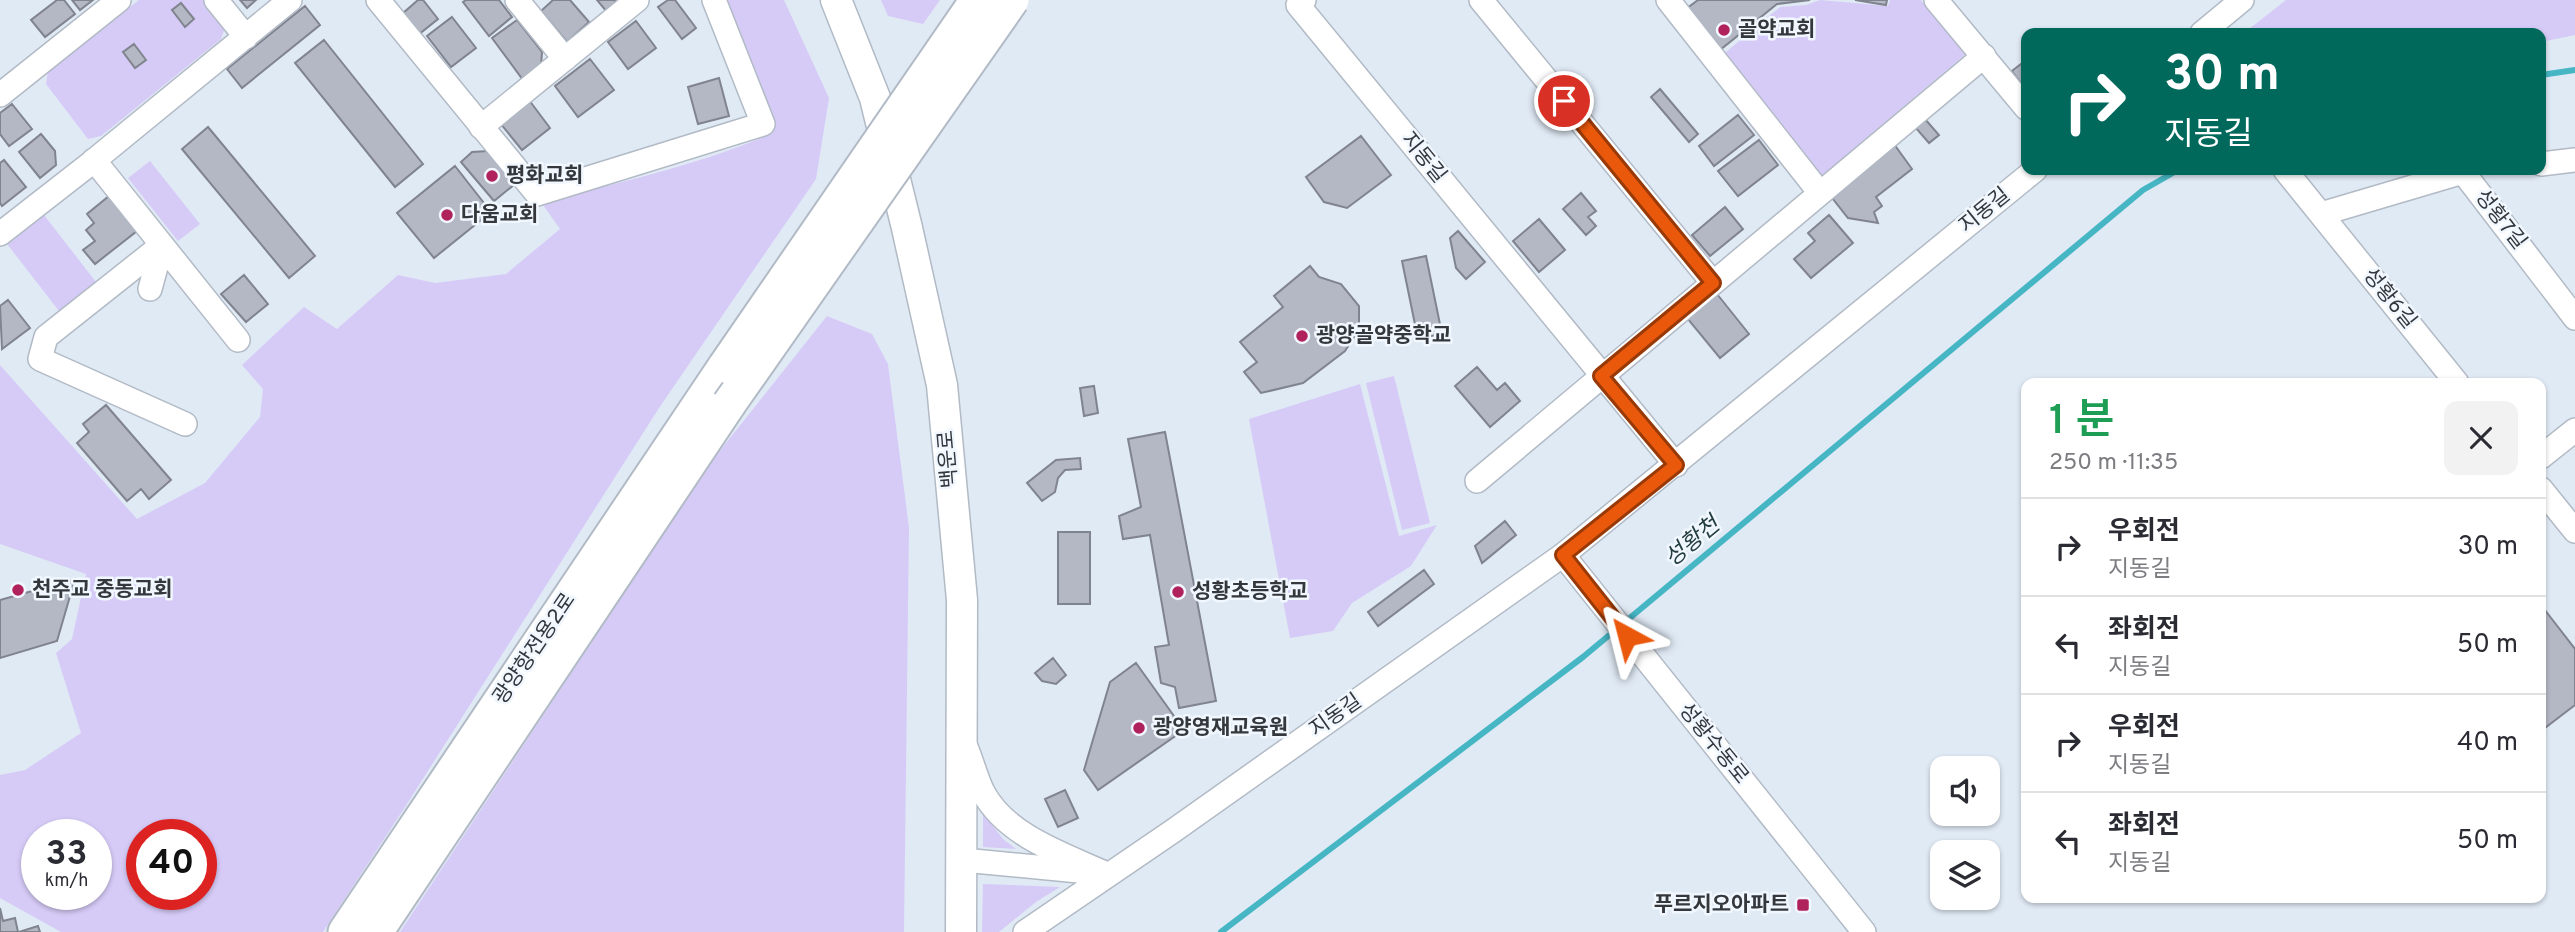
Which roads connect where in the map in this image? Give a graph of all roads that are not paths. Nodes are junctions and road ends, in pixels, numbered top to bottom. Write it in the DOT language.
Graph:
graph roads {
  1 [pos="119,0"];
  2 [pos="216,0"];
  3 [pos="290,0"];
  4 [pos="517,0"];
  5 [pos="637,0"];
  6 [pos="714,0"];
  7 [pos="836,0"];
  8 [pos="977,0"];
  9 [pos="1012,0"];
  10 [pos="1481,0"];
  11 [pos="1668,0"];
  12 [pos="1936,0"];
  13 [pos="2242,0"];
  14 [pos="380,1"];
  15 [pos="1301,2"];
  16 [pos="2208,28"];
  17 [pos="246,37"];
  18 [pos="1984,56"];
  19 [pos="565,59"];
  20 [pos="2,89"];
  21 [pos="2021,102"];
  22 [pos="481,127"];
  23 [pos="94,160"];
  24 [pos="2575,160"];
  25 [pos="2546,163"];
  26 [pos="2029,175"];
  27 [pos="2289,175"];
  28 [pos="2454,175"];
  29 [pos="2465,175"];
  30 [pos="1820,193"];
  31 [pos="2314,205"];
  32 [pos="0,234"];
  33 [pos="162,244"];
  34 [pos="1713,283"];
  35 [pos="150,289"];
  36 [pos="2575,318"];
  37 [pos="238,340"];
  38 [pos="1601,376"];
  39 [pos="2453,378"];
  40 [pos="186,424"];
  41 [pos="2575,430"];
  42 [pos="2546,453"];
  43 [pos="1676,465"];
  44 [pos="1477,481"];
  45 [pos="2546,494"];
  46 [pos="2575,531"];
  47 [pos="1563,555"];
  48 [pos="963,736"];
  49 [pos="963,860"];
  50 [pos="1107,874"];
  51 [pos="345,932"];
  52 [pos="376,932"];
  53 [pos="961,932"];
  54 [pos="1025,932"];
  55 [pos="1864,932"];
  1 -- 20 [label="street"];
  2 -- 17 [label="street"];
  3 -- 17 [label="street"];
  4 -- 19 [label="street"];
  5 -- 19 [label="street"];
  6 -- 22 [label="street"];
  7 -- 48 [label="main road, 백운로"];
  8 -- 51 [label="highway, 광양항전용2로, bridge"];
  9 -- 52 [label="highway, 광양항전용2로, bridge"];
  10 -- 34 [label="street"];
  11 -- 30 [label="street"];
  12 -- 18 [label="street"];
  13 -- 16 [label="street"];
  14 -- 22 [label="street"];
  15 -- 38 [label="street, 지동길"];
  17 -- 23 [label="street"];
  18 -- 21 [label="street"];
  18 -- 30 [label="street"];
  19 -- 22 [label="street"];
  23 -- 32 [label="street"];
  23 -- 33 [label="street"];
  24 -- 25 [label="street"];
  26 -- 43 [label="street, 지동길"];
  27 -- 31 [label="street, 성황6길"];
  28 -- 31 [label="street, 성황7길"];
  29 -- 36 [label="street, 성황7길"];
  30 -- 34 [label="street"];
  31 -- 39 [label="street, 성황6길"];
  33 -- 35 [label="street"];
  33 -- 37 [label="street"];
  33 -- 40 [label="street"];
  34 -- 38 [label="street"];
  38 -- 43 [label="street, 지동길"];
  38 -- 44 [label="street"];
  41 -- 42 [label="street"];
  43 -- 47 [label="street, 지동길"];
  45 -- 46 [label="street"];
  47 -- 50 [label="street, 지동길"];
  47 -- 55 [label="street, 성황수동로"];
  48 -- 49 [label="main road, 백운로"];
  48 -- 50 [label="street"];
  49 -- 50 [label="street"];
  49 -- 53 [label="main road, 백운로"];
  50 -- 54 [label="street, 지동길"];
}
